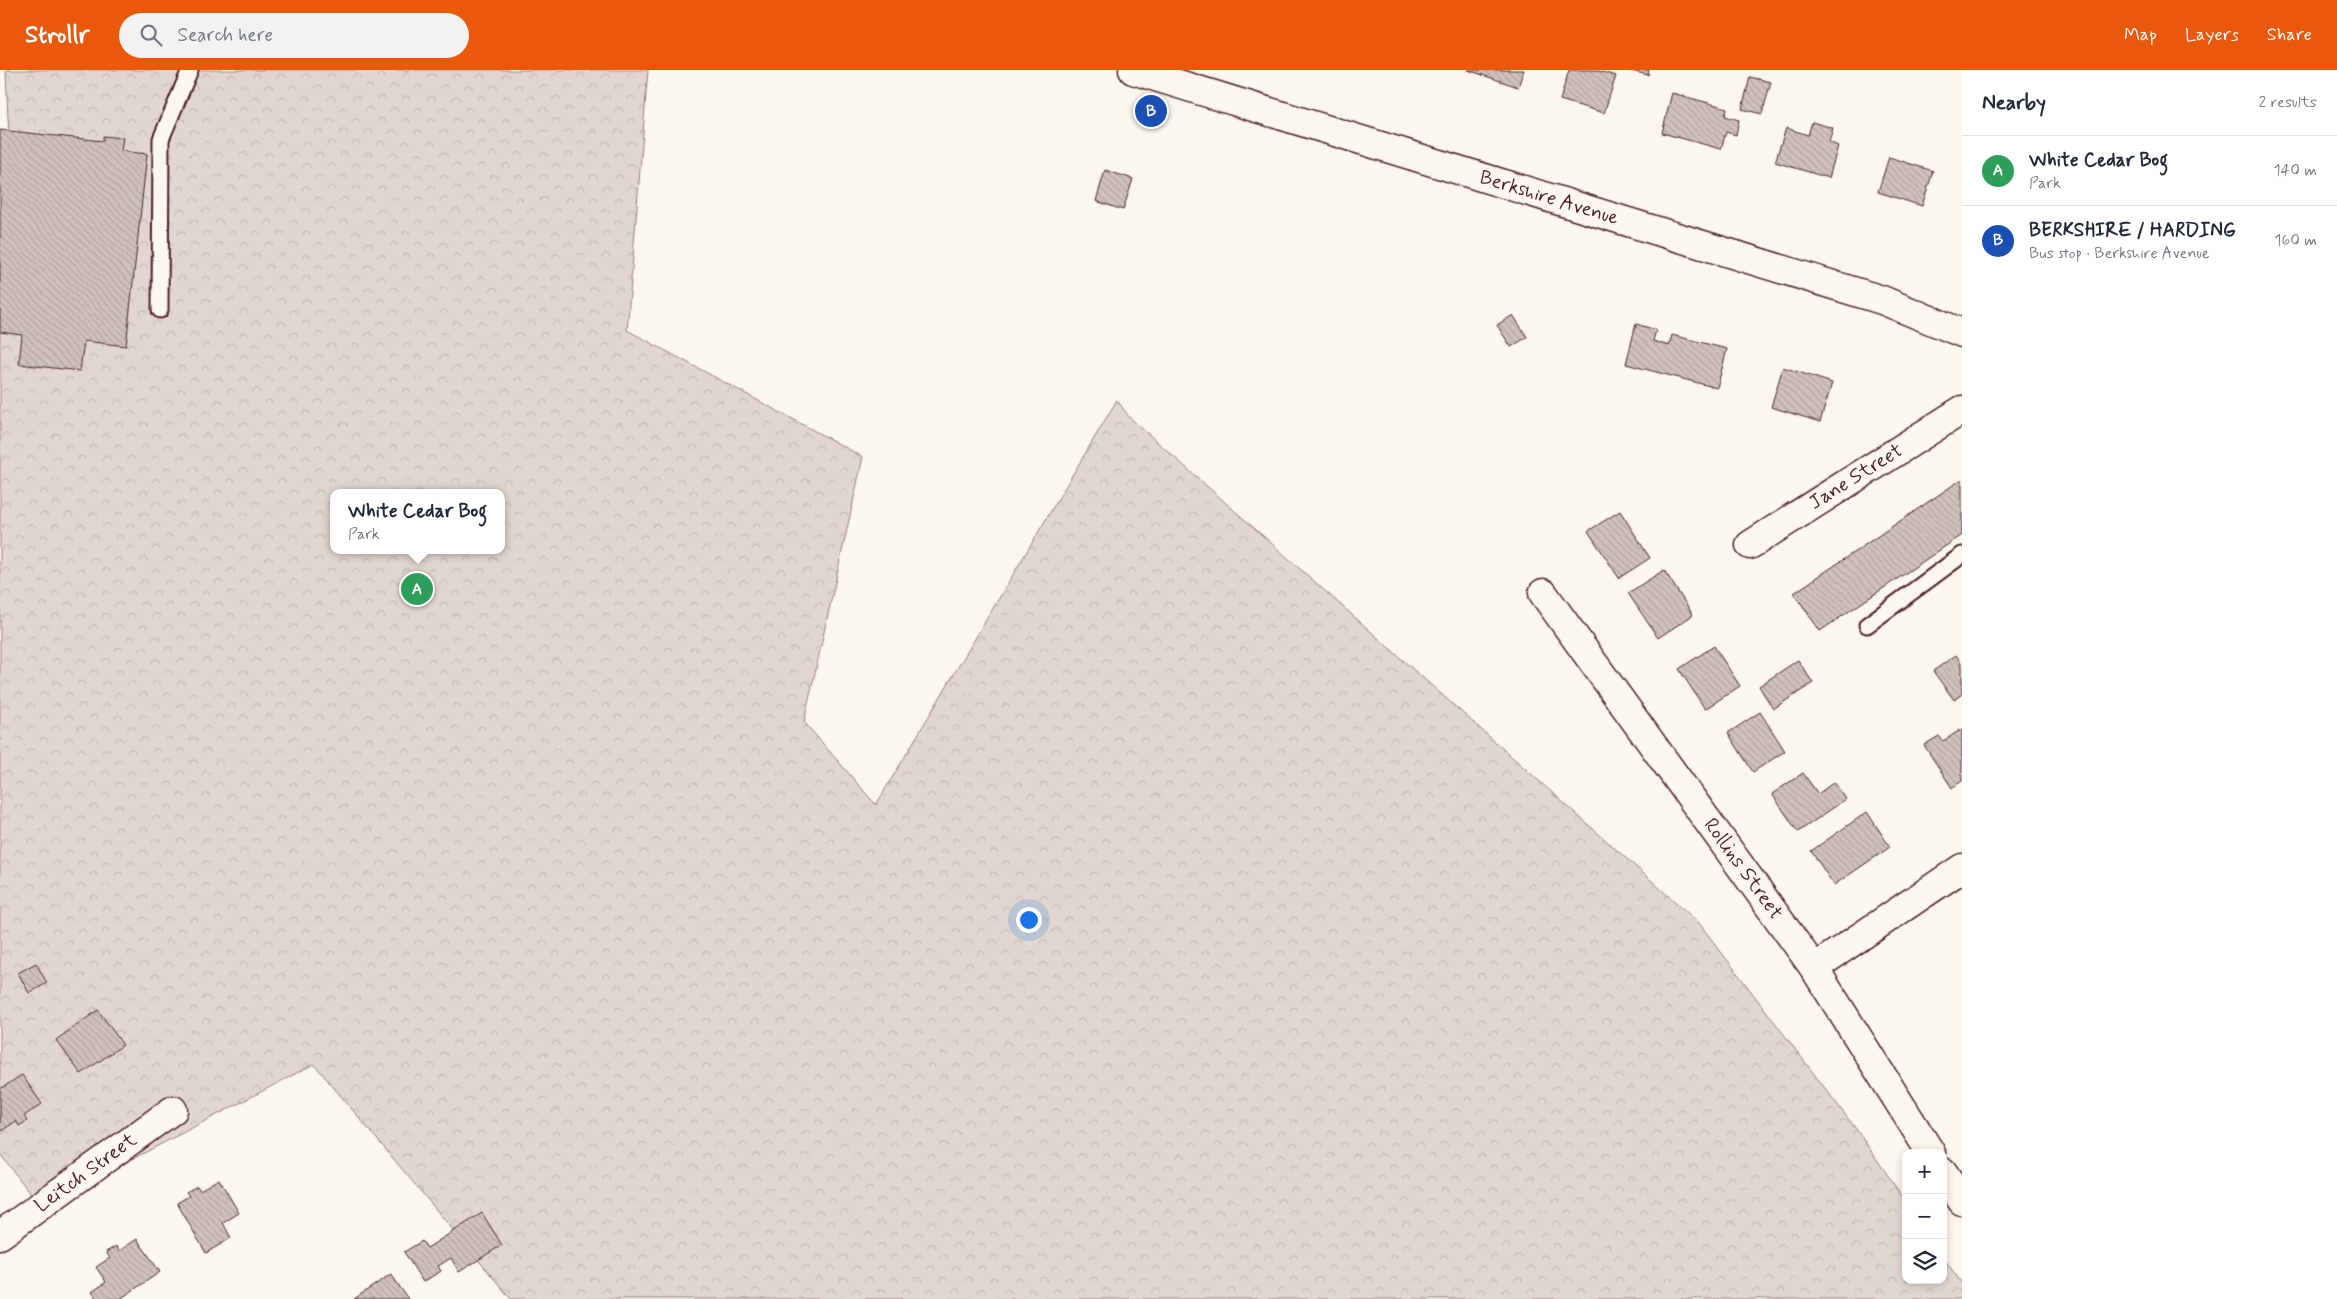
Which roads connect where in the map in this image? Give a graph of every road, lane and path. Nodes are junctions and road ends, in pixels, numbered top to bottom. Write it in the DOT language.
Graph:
graph roads {
  1 [pos="190,70"];
  2 [pos="1133,70"];
  3 [pos="160,310"];
  4 [pos="1962,333"];
  5 [pos="1962,410"];
  6 [pos="1750,545"];
  7 [pos="1962,555"];
  8 [pos="1543,593"];
  9 [pos="1867,625"];
  10 [pos="1962,868"];
  11 [pos="1814,968"];
  12 [pos="173,1110"];
  13 [pos="1928,1149"];
  14 [pos="1947,1178"];
  15 [pos="1962,1201"];
  16 [pos="0,1235"];
  1 -- 3 [label="lane"];
  2 -- 4 [label="street, Berkshire Avenue"];
  5 -- 6 [label="street, Jane Street"];
  7 -- 9 [label="lane"];
  8 -- 11 [label="street, Rollins Street"];
  10 -- 11 [label="street"];
  11 -- 13 [label="street, Rollins Street"];
  12 -- 16 [label="street, Leitch Street"];
  14 -- 15 [label="street"];
}
